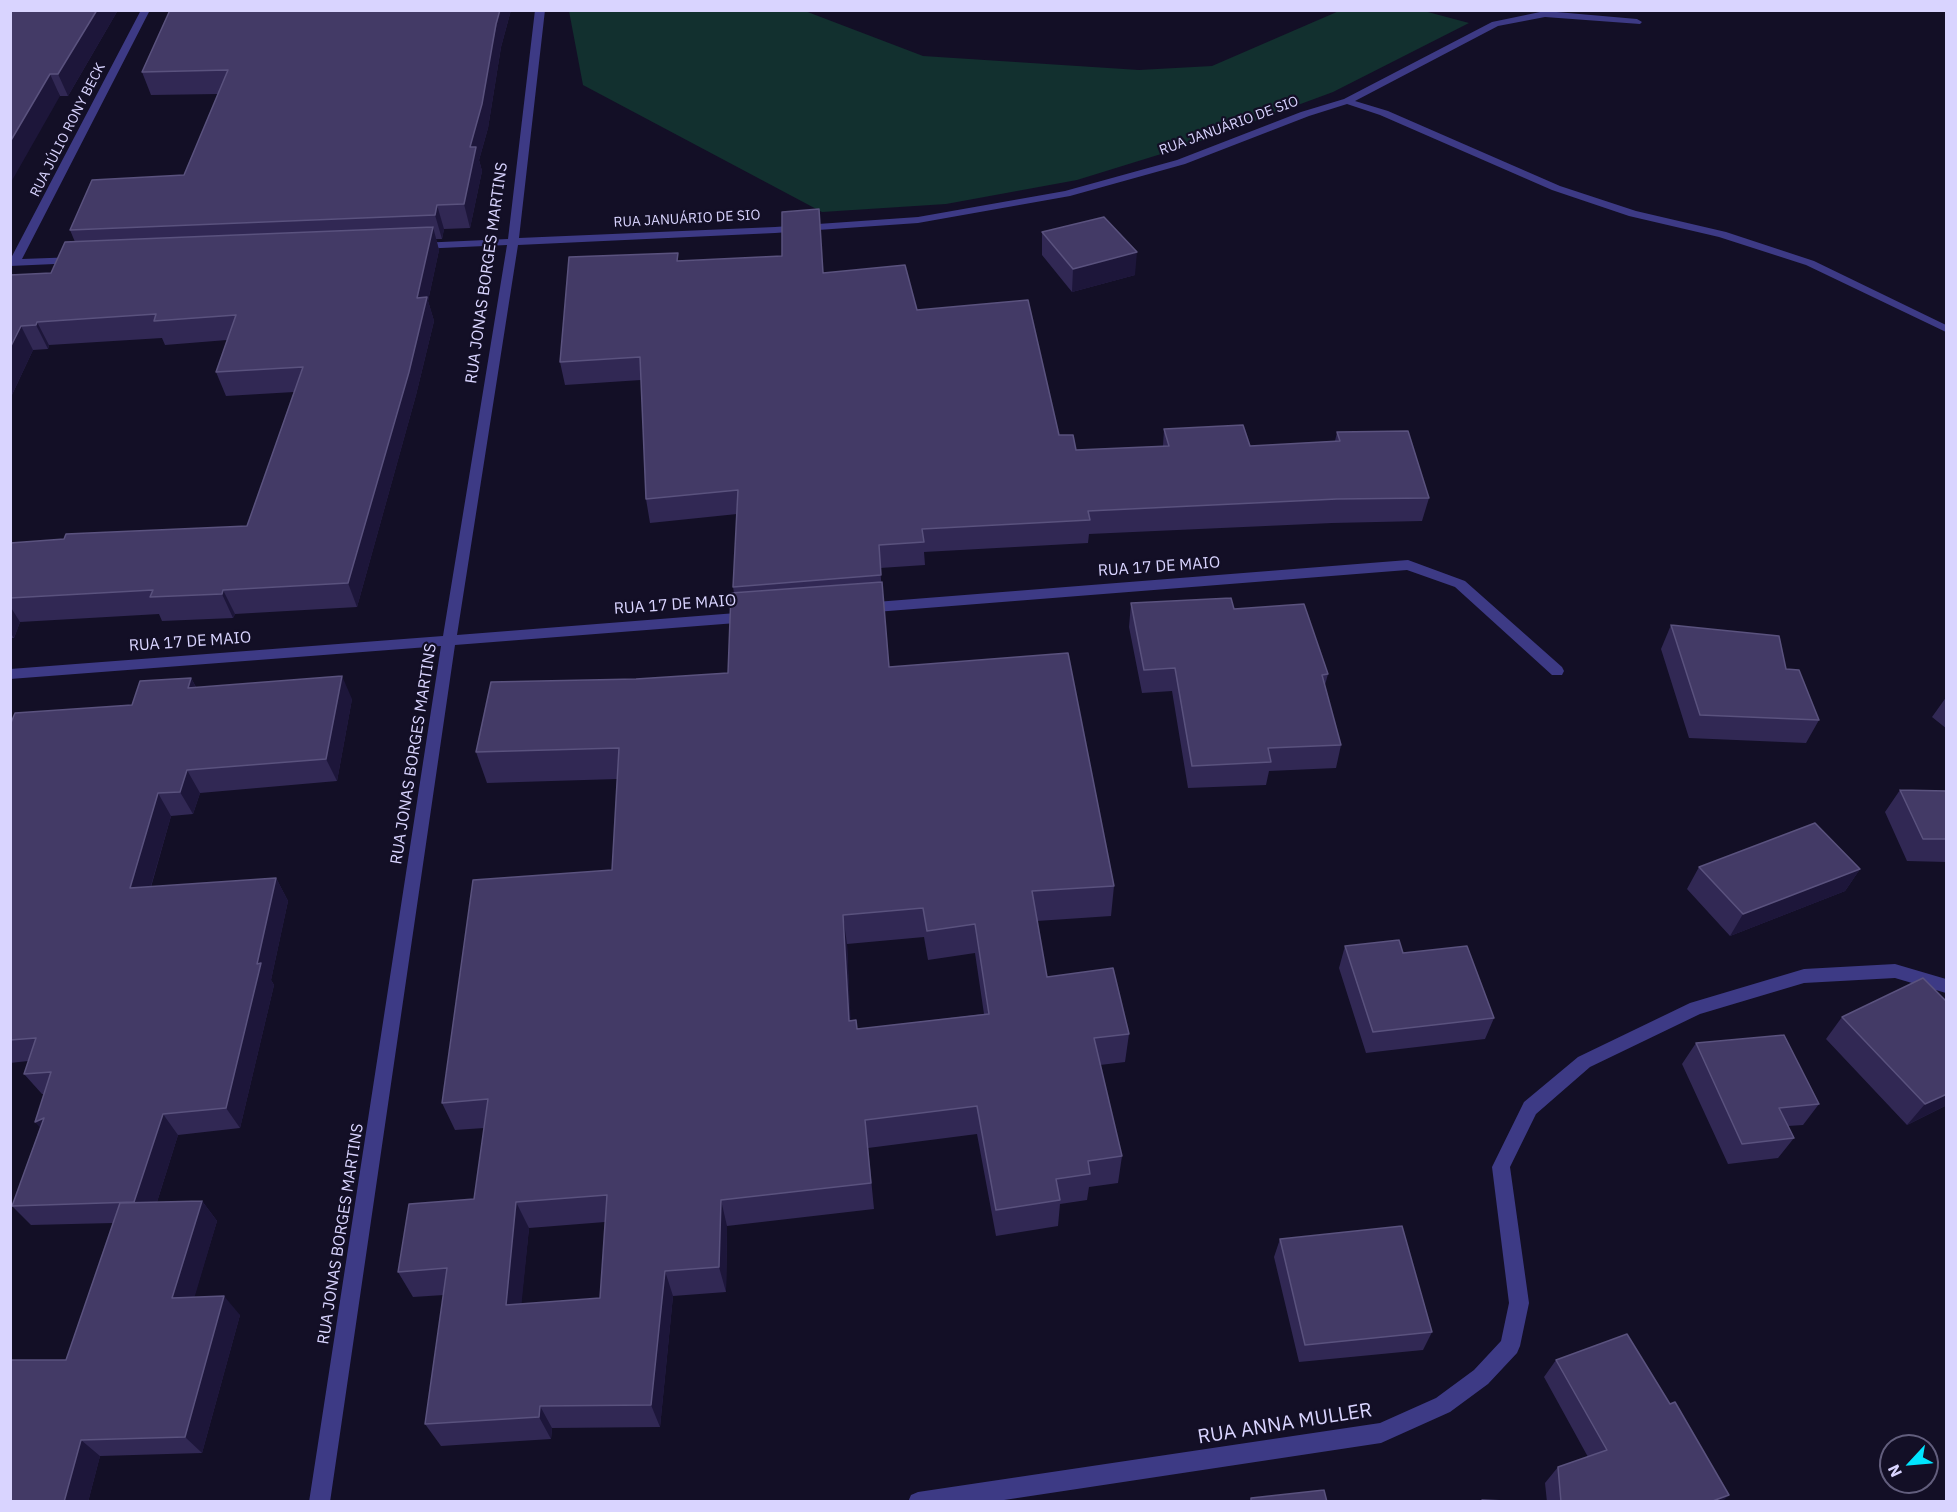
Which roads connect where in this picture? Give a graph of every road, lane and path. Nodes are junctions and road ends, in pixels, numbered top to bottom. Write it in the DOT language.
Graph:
graph roads {
  1 [pos="146,10"];
  2 [pos="540,10"];
  3 [pos="1637,22"];
  4 [pos="1347,101"];
  5 [pos="513,242"];
  6 [pos="406,246"];
  7 [pos="86,259"];
  8 [pos="13,262"];
  9 [pos="1947,329"];
  10 [pos="851,609"];
  11 [pos="768,615"];
  12 [pos="449,640"];
  13 [pos="1557,671"];
  14 [pos="10,674"];
  15 [pos="1947,986"];
  16 [pos="319,1502"];
  17 [pos="918,1502"];
  1 -- 8 [label="street, RUA JÚLIO RONY BECK"];
  2 -- 5 [label="street, RUA JONAS BORGES MARTINS"];
  3 -- 4 [label="street, RUA JANUÁRIO DE SIO"];
  4 -- 5 [label="street, RUA JANUÁRIO DE SIO"];
  4 -- 9 [label="street"];
  5 -- 6 [label="street, RUA JANUÁRIO DE SIO"];
  5 -- 12 [label="street, RUA JONAS BORGES MARTINS"];
  7 -- 8 [label="street"];
  10 -- 13 [label="street, RUA 17 DE MAIO"];
  11 -- 12 [label="street, RUA 17 DE MAIO"];
  12 -- 14 [label="street, RUA 17 DE MAIO"];
  12 -- 16 [label="street, RUA JONAS BORGES MARTINS"];
  15 -- 17 [label="street, RUA ANNA MULLER"];
}
